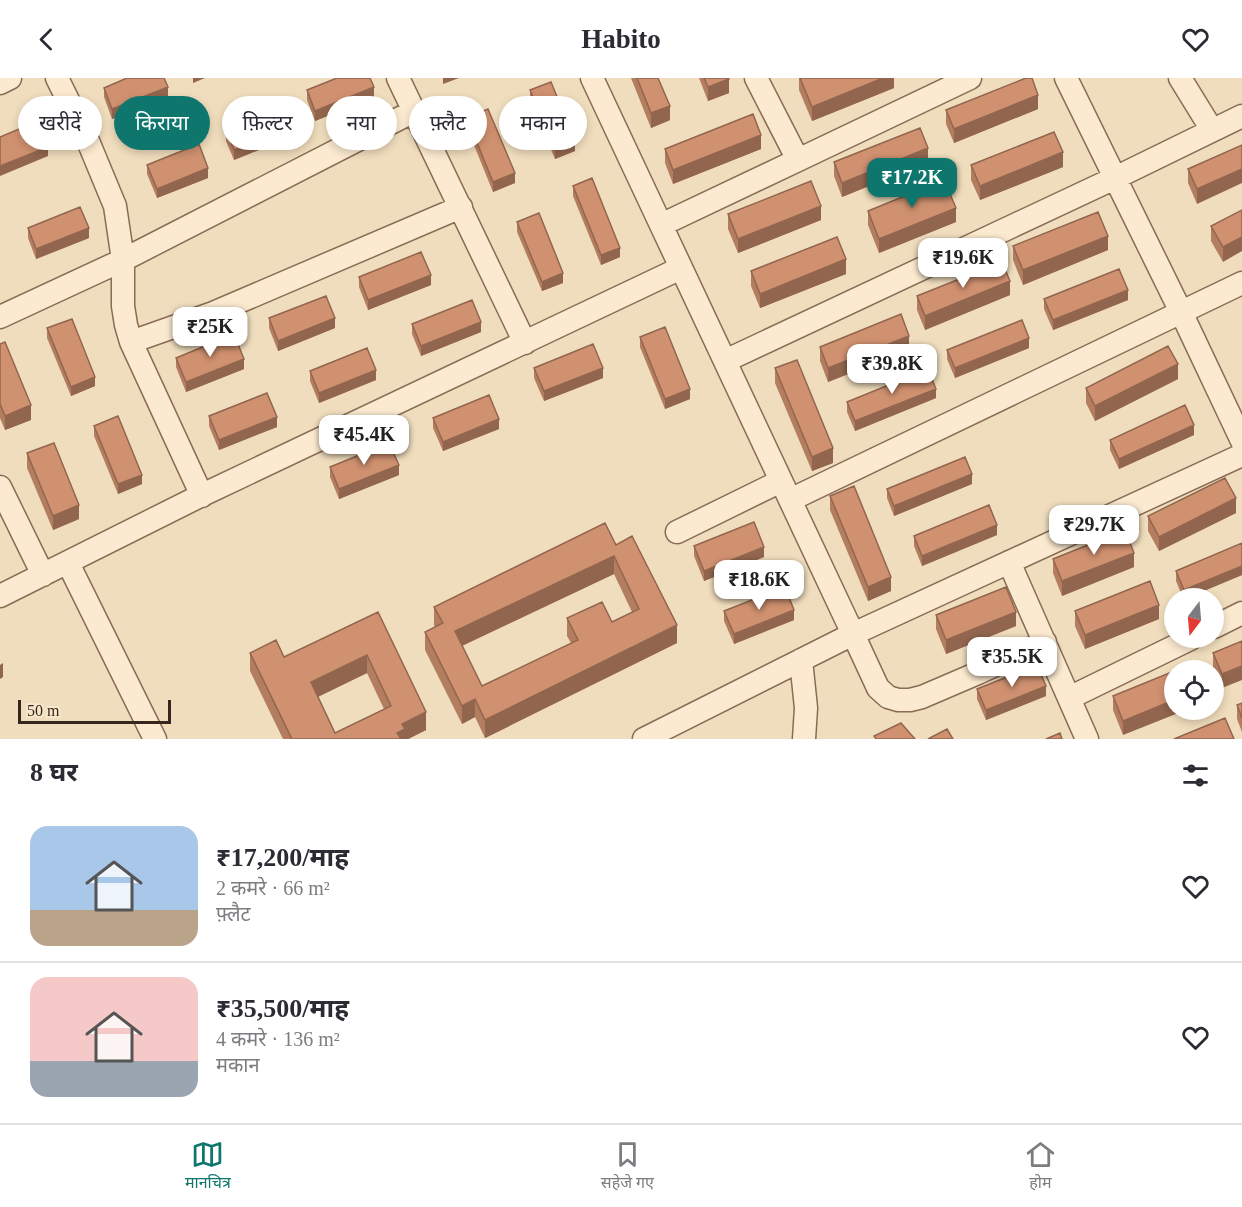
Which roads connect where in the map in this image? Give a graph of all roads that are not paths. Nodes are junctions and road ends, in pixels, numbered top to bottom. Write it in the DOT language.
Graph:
graph roads {
  1 [pos="10,78"];
  2 [pos="57,78"];
  3 [pos="398,78"];
  4 [pos="592,78"];
  5 [pos="756,78"];
  6 [pos="970,78"];
  7 [pos="1066,78"];
  8 [pos="1180,78"];
  9 [pos="0,83"];
  10 [pos="409,101"];
  11 [pos="409,114"];
  12 [pos="1242,116"];
  13 [pos="1212,130"];
  14 [pos="433,150"];
  15 [pos="798,160"];
  16 [pos="1115,178"];
  17 [pos="461,207"];
  18 [pos="661,225"];
  19 [pos="123,260"];
  20 [pos="681,268"];
  21 [pos="1242,283"];
  22 [pos="1180,312"];
  23 [pos="0,317"];
  24 [pos="131,342"];
  25 [pos="525,343"];
  26 [pos="725,361"];
  27 [pos="1242,441"];
  28 [pos="1242,455"];
  29 [pos="785,490"];
  30 [pos="1,492"];
  31 [pos="202,495"];
  32 [pos="677,532"];
  33 [pos="68,562"];
  34 [pos="1009,562"];
  35 [pos="43,574"];
  36 [pos="0,596"];
  37 [pos="1242,613"];
  38 [pos="1224,622"];
  39 [pos="853,634"];
  40 [pos="1045,642"];
  41 [pos="1172,648"];
  42 [pos="801,660"];
  43 [pos="1069,698"];
  44 [pos="155,739"];
  45 [pos="644,739"];
  46 [pos="804,739"];
  47 [pos="1087,739"];
  1 -- 9 [label="street"];
  2 -- 19 [label="street"];
  3 -- 10 [label="street"];
  4 -- 18 [label="street"];
  5 -- 15 [label="street"];
  6 -- 15 [label="street"];
  7 -- 16 [label="street"];
  8 -- 13 [label="street"];
  11 -- 19 [label="street"];
  12 -- 13 [label="street"];
  13 -- 16 [label="street"];
  14 -- 17 [label="street"];
  15 -- 18 [label="street"];
  16 -- 22 [label="street"];
  16 -- 26 [label="street"];
  17 -- 24 [label="street"];
  17 -- 25 [label="street"];
  18 -- 20 [label="street"];
  19 -- 23 [label="street"];
  19 -- 24 [label="street"];
  20 -- 25 [label="street"];
  20 -- 26 [label="street"];
  21 -- 22 [label="street"];
  22 -- 27 [label="street"];
  22 -- 29 [label="street"];
  24 -- 31 [label="street"];
  25 -- 31 [label="street"];
  26 -- 29 [label="street"];
  28 -- 34 [label="street"];
  29 -- 32 [label="street"];
  29 -- 39 [label="street"];
  30 -- 35 [label="street"];
  31 -- 33 [label="street"];
  33 -- 35 [label="street"];
  33 -- 44 [label="street"];
  34 -- 39 [label="street"];
  34 -- 40 [label="street"];
  35 -- 36 [label="street"];
  37 -- 38 [label="street"];
  39 -- 40 [label="street"];
  39 -- 42 [label="street"];
  40 -- 43 [label="street"];
  41 -- 43 [label="street"];
  42 -- 45 [label="street"];
  42 -- 46 [label="street"];
  43 -- 47 [label="street"];
}
